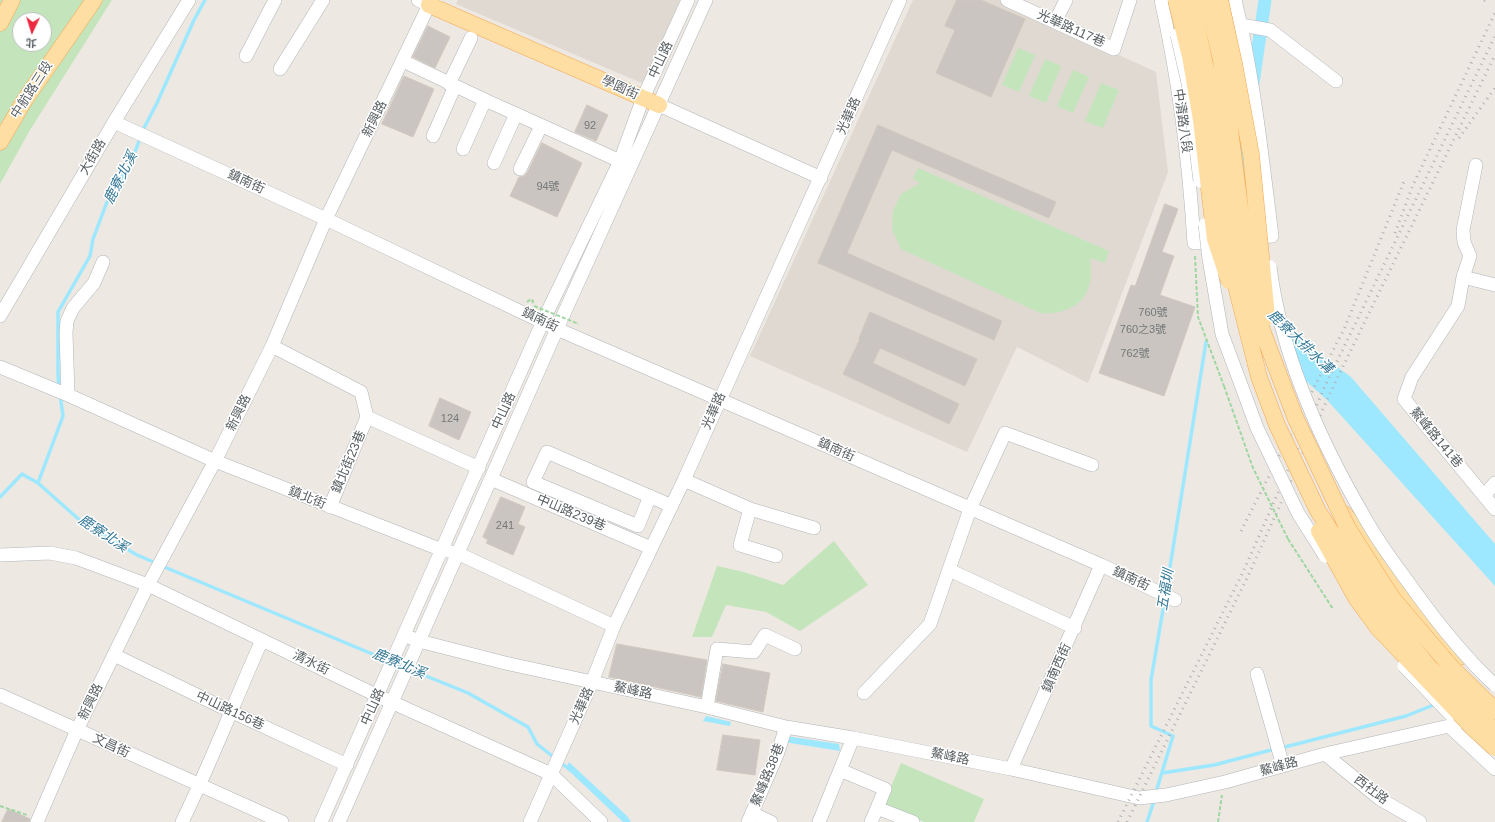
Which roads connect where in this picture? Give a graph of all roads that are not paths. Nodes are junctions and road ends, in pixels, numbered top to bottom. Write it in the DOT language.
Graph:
graph roads {
  1 [pos="12,0"];
  2 [pos="94,0"];
  3 [pos="189,0"];
  4 [pos="275,0"];
  5 [pos="323,0"];
  6 [pos="688,0"];
  7 [pos="706,0"];
  8 [pos="900,0"];
  9 [pos="1007,0"];
  10 [pos="1066,0"];
  11 [pos="1130,0"];
  12 [pos="1161,0"];
  13 [pos="1169,0"];
  14 [pos="1176,0"];
  15 [pos="1191,0"];
  16 [pos="1207,0"];
  17 [pos="1220,0"];
  18 [pos="1226,0"];
  19 [pos="1235,0"];
  20 [pos="426,2"];
  21 [pos="1055,22"];
  22 [pos="0,23"];
  23 [pos="1241,25"];
  24 [pos="471,38"];
  25 [pos="246,56"];
  26 [pos="403,61"];
  27 [pos="280,69"];
  28 [pos="1336,81"];
  29 [pos="452,85"];
  30 [pos="643,98"];
  31 [pos="485,100"];
  32 [pos="659,105"];
  33 [pos="516,114"];
  34 [pos="114,122"];
  35 [pos="540,126"];
  36 [pos="433,136"];
  37 [pos="0,142"];
  38 [pos="463,149"];
  39 [pos="620,160"];
  40 [pos="494,163"];
  41 [pos="1476,165"];
  42 [pos="520,169"];
  43 [pos="821,178"];
  44 [pos="326,219"];
  45 [pos="103,262"];
  46 [pos="1463,277"];
  47 [pos="1495,285"];
  48 [pos="0,316"];
  49 [pos="543,321"];
  50 [pos="1244,321"];
  51 [pos="557,329"];
  52 [pos="1267,339"];
  53 [pos="272,346"];
  54 [pos="0,367"];
  55 [pos="68,395"];
  56 [pos="720,398"];
  57 [pos="367,417"];
  58 [pos="215,461"];
  59 [pos="1092,465"];
  60 [pos="479,468"];
  61 [pos="491,479"];
  62 [pos="684,480"];
  63 [pos="1495,483"];
  64 [pos="650,496"];
  65 [pos="1484,496"];
  66 [pos="672,506"];
  67 [pos="1336,506"];
  68 [pos="330,507"];
  69 [pos="750,509"];
  70 [pos="970,509"];
  71 [pos="1495,509"];
  72 [pos="1318,511"];
  73 [pos="814,528"];
  74 [pos="651,548"];
  75 [pos="442,550"];
  76 [pos="457,553"];
  77 [pos="776,556"];
  78 [pos="0,557"];
  79 [pos="1101,565"];
  80 [pos="949,570"];
  81 [pos="148,585"];
  82 [pos="1169,597"];
  83 [pos="614,626"];
  84 [pos="1074,628"];
  85 [pos="404,635"];
  86 [pos="262,640"];
  87 [pos="419,642"];
  88 [pos="795,649"];
  89 [pos="114,655"];
  90 [pos="1257,674"];
  91 [pos="592,682"];
  92 [pos="1495,685"];
  93 [pos="864,693"];
  94 [pos="1495,693"];
  95 [pos="0,695"];
  96 [pos="378,696"];
  97 [pos="393,701"];
  98 [pos="707,707"];
  99 [pos="1495,709"];
  100 [pos="230,711"];
  101 [pos="1449,726"];
  102 [pos="786,727"];
  103 [pos="77,730"];
  104 [pos="1495,731"];
  105 [pos="853,738"];
  106 [pos="1495,748"];
  107 [pos="1325,754"];
  108 [pos="1495,756"];
  109 [pos="347,765"];
  110 [pos="1283,766"];
  111 [pos="1011,769"];
  112 [pos="1495,769"];
  113 [pos="840,770"];
  114 [pos="551,774"];
  115 [pos="200,786"];
  116 [pos="877,808"];
  117 [pos="750,818"];
  118 [pos="38,821"];
  119 [pos="182,822"];
  120 [pos="282,822"];
  121 [pos="321,822"];
  122 [pos="339,822"];
  123 [pos="530,822"];
  124 [pos="601,822"];
  125 [pos="771,822"];
  126 [pos="819,822"];
  127 [pos="871,822"];
  128 [pos="913,822"];
  129 [pos="1420,822"];
  1 -- 22 [label="main road"];
  2 -- 37 [label="main road, 中航路三段"];
  3 -- 34 [label="street, 大街路"];
  4 -- 25 [label="street"];
  5 -- 27 [label="street"];
  6 -- 30 [label="street, 中山路"];
  7 -- 32 [label="street, 中山路"];
  8 -- 43 [label="street, 光華路"];
  9 -- 21 [label="street, 光華路117巷"];
  10 -- 21 [label="street"];
  11 -- 21 [label="street, 光華路117巷"];
  12 -- 23 [label="street, 中清路八段"];
  13 -- 108 [label="street, bridge"];
  14 -- 50 [label="main road, bridge"];
  15 -- 50 [label="main road, bridge"];
  16 -- 52 [label="main road, bridge"];
  17 -- 52 [label="main road, bridge"];
  18 -- 92 [label="street, bridge"];
  19 -- 23 [label="street"];
  20 -- 26 [label="street, 新興路"];
  20 -- 30 [label="main road, 學園街"];
  23 -- 28 [label="street"];
  24 -- 29 [label="street"];
  26 -- 29 [label="street"];
  26 -- 44 [label="street, 新興路"];
  29 -- 31 [label="street"];
  29 -- 36 [label="street"];
  30 -- 32 [label="main road, 學園街"];
  30 -- 39 [label="street, 中山路"];
  31 -- 33 [label="street"];
  31 -- 38 [label="street"];
  32 -- 43 [label="street, 學園街"];
  32 -- 51 [label="street, 中山路"];
  33 -- 35 [label="street"];
  33 -- 40 [label="street"];
  34 -- 44 [label="street, 鎮南街"];
  34 -- 48 [label="street, 大街路"];
  35 -- 39 [label="street"];
  35 -- 42 [label="street"];
  39 -- 49 [label="street, 中山路"];
  41 -- 46 [label="street, 鰲峰路141巷"];
  43 -- 56 [label="street, 光華路"];
  44 -- 49 [label="street, 鎮南街"];
  44 -- 53 [label="street, 新興路"];
  45 -- 55 [label="street"];
  46 -- 47 [label="street"];
  46 -- 65 [label="street, 鰲峰路141巷"];
  49 -- 51 [label="street, 鎮南街"];
  49 -- 60 [label="street, 中山路"];
  50 -- 72 [label="main road, bridge"];
  51 -- 56 [label="street, 鎮南街"];
  51 -- 61 [label="street, 中山路"];
  52 -- 67 [label="main road, bridge"];
  53 -- 57 [label="street"];
  53 -- 58 [label="street, 新興路"];
  54 -- 55 [label="street, 鎮北街"];
  55 -- 58 [label="street, 鎮北街"];
  56 -- 62 [label="street, 光華路"];
  56 -- 70 [label="street, 鎮南街"];
  57 -- 60 [label="street"];
  57 -- 68 [label="street, 鎮北街23巷"];
  58 -- 68 [label="street, 鎮北街"];
  58 -- 81 [label="street, 新興路"];
  59 -- 70 [label="street"];
  60 -- 75 [label="street, 中山路"];
  61 -- 74 [label="street, 中山路239巷"];
  61 -- 76 [label="street, 中山路"];
  62 -- 66 [label="street, 光華路"];
  62 -- 69 [label="street"];
  63 -- 65 [label="street"];
  64 -- 64 [label="street"];
  64 -- 66 [label="street"];
  65 -- 71 [label="street, 鰲峰路141巷"];
  66 -- 74 [label="street, 光華路"];
  67 -- 94 [label="main road, bridge"];
  67 -- 99 [label="main road, bridge"];
  68 -- 75 [label="street, 鎮北街"];
  69 -- 73 [label="street"];
  69 -- 77 [label="street"];
  70 -- 79 [label="street, 鎮南街"];
  70 -- 80 [label="street"];
  72 -- 104 [label="main road, bridge"];
  72 -- 106 [label="main road, bridge"];
  74 -- 83 [label="street, 光華路"];
  75 -- 76 [label="street, 鎮北街"];
  75 -- 85 [label="street, 中山路"];
  76 -- 83 [label="street, 鎮北街"];
  76 -- 87 [label="street, 中山路"];
  78 -- 81 [label="street, 清水街"];
  79 -- 82 [label="street, 鎮南街"];
  79 -- 84 [label="street, 鎮南西街"];
  80 -- 84 [label="street"];
  80 -- 93 [label="street"];
  81 -- 86 [label="street, 清水街"];
  81 -- 89 [label="street, 新興路"];
  83 -- 91 [label="street, 光華路"];
  84 -- 111 [label="street, 鎮南西街"];
  85 -- 87 [label="street, 鰲峰路"];
  85 -- 96 [label="street, 中山路"];
  86 -- 96 [label="street, 清水街"];
  86 -- 100 [label="street"];
  87 -- 91 [label="street, 鰲峰路"];
  87 -- 97 [label="street, 中山路"];
  88 -- 98 [label="street"];
  89 -- 100 [label="street, 中山路156巷"];
  89 -- 103 [label="street, 新興路"];
  90 -- 110 [label="street"];
  91 -- 98 [label="street, 鰲峰路"];
  91 -- 114 [label="street, 光華路"];
  95 -- 103 [label="street, 文昌街"];
  96 -- 97 [label="street, 清水街"];
  96 -- 109 [label="street, 中山路"];
  97 -- 114 [label="street, 清水街"];
  97 -- 122 [label="street, 中山路"];
  98 -- 102 [label="street, 鰲峰路"];
  99 -- 101 [label="street, 鰲峰路"];
  100 -- 109 [label="street, 中山路156巷"];
  100 -- 115 [label="street"];
  101 -- 107 [label="street, 鰲峰路"];
  101 -- 112 [label="street"];
  102 -- 105 [label="street, 鰲峰路"];
  102 -- 117 [label="street, 鰲峰路38巷"];
  103 -- 115 [label="street, 文昌街"];
  103 -- 118 [label="street, 新興路"];
  105 -- 111 [label="street, 鰲峰路"];
  105 -- 113 [label="street"];
  107 -- 110 [label="street, 鰲峰路"];
  107 -- 129 [label="street, 西社路"];
  109 -- 121 [label="street, 中山路"];
  110 -- 111 [label="street, 鰲峰路"];
  113 -- 116 [label="street"];
  113 -- 126 [label="street"];
  114 -- 123 [label="street, 光華路"];
  114 -- 124 [label="street, 清水街"];
  115 -- 119 [label="street"];
  115 -- 120 [label="street, 文昌街"];
  116 -- 127 [label="street"];
  116 -- 128 [label="street"];
  117 -- 125 [label="street"];
}
